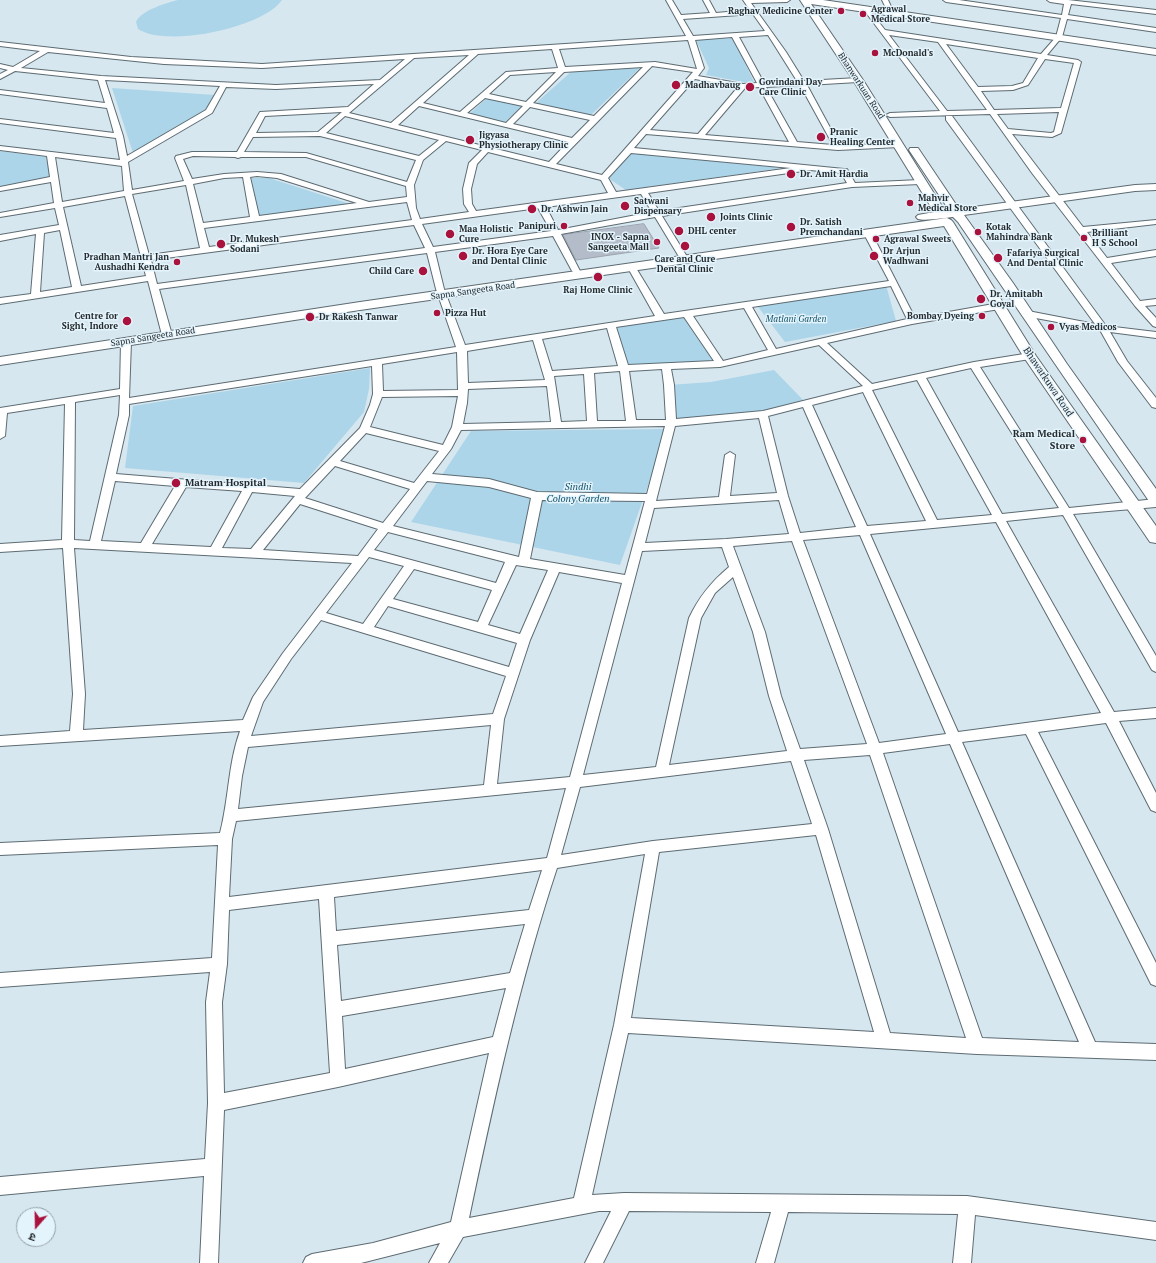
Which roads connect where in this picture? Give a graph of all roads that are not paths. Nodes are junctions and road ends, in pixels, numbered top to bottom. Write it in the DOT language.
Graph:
graph roads {
  1 [pos="669,0"];
  2 [pos="706,0"];
  3 [pos="787,0"];
  4 [pos="885,0"];
  5 [pos="946,0"];
  6 [pos="1050,0"];
  7 [pos="1111,0"];
  8 [pos="746,1"];
  9 [pos="805,2"];
  10 [pos="1068,2"];
  11 [pos="818,3"];
  12 [pos="1156,5"];
  13 [pos="754,12"];
  14 [pos="1156,12"];
  15 [pos="869,13"];
  16 [pos="891,13"];
  17 [pos="714,15"];
  18 [pos="678,16"];
  19 [pos="1064,17"];
  20 [pos="1156,30"];
  21 [pos="884,32"];
  22 [pos="770,33"];
  23 [pos="735,36"];
  24 [pos="691,39"];
  25 [pos="1057,39"];
  26 [pos="940,40"];
  27 [pos="0,44"];
  28 [pos="555,48"];
  29 [pos="47,50"];
  30 [pos="1156,52"];
  31 [pos="475,53"];
  32 [pos="1043,56"];
  33 [pos="1156,56"];
  34 [pos="411,57"];
  35 [pos="650,64"];
  36 [pos="0,66"];
  37 [pos="15,69"];
  38 [pos="562,70"];
  39 [pos="696,74"];
  40 [pos="256,76"];
  41 [pos="0,77"];
  42 [pos="101,78"];
  43 [pos="858,80"];
  44 [pos="381,82"];
  45 [pos="802,83"];
  46 [pos="762,84"];
  47 [pos="224,85"];
  48 [pos="742,86"];
  49 [pos="976,89"];
  50 [pos="0,92"];
  51 [pos="483,95"];
  52 [pos="418,104"];
  53 [pos="528,105"];
  54 [pos="109,106"];
  55 [pos="1064,110"];
  56 [pos="993,111"];
  57 [pos="346,112"];
  58 [pos="461,115"];
  59 [pos="890,115"];
  60 [pos="947,116"];
  61 [pos="596,119"];
  62 [pos="0,121"];
  63 [pos="392,126"];
  64 [pos="507,126"];
  65 [pos="1007,131"];
  66 [pos="644,132"];
  67 [pos="320,134"];
  68 [pos="251,135"];
  69 [pos="119,136"];
  70 [pos="700,136"];
  71 [pos="444,139"];
  72 [pos="573,141"];
  73 [pos="794,144"];
  74 [pos="899,145"];
  75 [pos="0,148"];
  76 [pos="838,148"];
  77 [pos="487,149"];
  78 [pos="628,150"];
  79 [pos="747,151"];
  80 [pos="51,154"];
  81 [pos="238,156"];
  82 [pos="420,159"];
  83 [pos="125,162"];
  84 [pos="550,165"];
  85 [pos="809,168"];
  86 [pos="246,174"];
  87 [pos="604,178"];
  88 [pos="55,179"];
  89 [pos="189,182"];
  90 [pos="920,182"];
  91 [pos="410,185"];
  92 [pos="852,185"];
  93 [pos="1156,187"];
  94 [pos="0,189"];
  95 [pos="643,191"];
  96 [pos="128,193"];
  97 [pos="613,195"];
  98 [pos="412,199"];
  99 [pos="1057,199"];
  100 [pos="58,204"];
  101 [pos="367,204"];
  102 [pos="540,205"];
  103 [pos="1013,206"];
  104 [pos="474,214"];
  105 [pos="656,214"];
  106 [pos="0,215"];
  107 [pos="951,217"];
  108 [pos="255,220"];
  109 [pos="417,222"];
  110 [pos="1156,222"];
  111 [pos="200,226"];
  112 [pos="64,227"];
  113 [pos="1081,230"];
  114 [pos="40,231"];
  115 [pos="556,233"];
  116 [pos="868,234"];
  117 [pos="0,238"];
  118 [pos="430,249"];
  119 [pos="204,250"];
  120 [pos="1156,253"];
  121 [pos="683,257"];
  122 [pos="145,258"];
  123 [pos="1106,261"];
  124 [pos="632,268"];
  125 [pos="576,271"];
  126 [pos="152,278"];
  127 [pos="894,283"];
  128 [pos="155,287"];
  129 [pos="77,290"];
  130 [pos="441,292"];
  131 [pos="35,296"];
  132 [pos="0,301"];
  133 [pos="1156,302"];
  134 [pos="1138,304"];
  135 [pos="747,305"];
  136 [pos="999,306"];
  137 [pos="687,314"];
  138 [pos="1028,314"];
  139 [pos="661,318"];
  140 [pos="912,321"];
  141 [pos="1156,324"];
  142 [pos="611,325"];
  143 [pos="1103,328"];
  144 [pos="167,332"];
  145 [pos="1156,335"];
  146 [pos="537,336"];
  147 [pos="820,341"];
  148 [pos="126,342"];
  149 [pos="462,349"];
  150 [pos="773,351"];
  151 [pos="0,353"];
  152 [pos="1030,356"];
  153 [pos="0,360"];
  154 [pos="377,362"];
  155 [pos="720,364"];
  156 [pos="974,365"];
  157 [pos="666,367"];
  158 [pos="624,368"];
  159 [pos="589,370"];
  160 [pos="920,376"];
  161 [pos="550,379"];
  162 [pos="868,387"];
  163 [pos="463,390"];
  164 [pos="124,391"];
  165 [pos="378,394"];
  166 [pos="70,400"];
  167 [pos="124,402"];
  168 [pos="806,403"];
  169 [pos="1156,405"];
  170 [pos="1,411"];
  171 [pos="763,414"];
  172 [pos="631,423"];
  173 [pos="671,423"];
  174 [pos="592,425"];
  175 [pos="557,426"];
  176 [pos="457,427"];
  177 [pos="364,429"];
  178 [pos="0,436"];
  179 [pos="446,449"];
  180 [pos="730,455"];
  181 [pos="333,462"];
  182 [pos="110,477"];
  183 [pos="421,482"];
  184 [pos="182,484"];
  185 [pos="248,488"];
  186 [pos="300,496"];
  187 [pos="537,496"];
  188 [pos="783,496"];
  189 [pos="724,500"];
  190 [pos="1156,500"];
  191 [pos="651,501"];
  192 [pos="1156,503"];
  193 [pos="1133,505"];
  194 [pos="1066,510"];
  195 [pos="998,517"];
  196 [pos="933,524"];
  197 [pos="384,527"];
  198 [pos="863,530"];
  199 [pos="796,537"];
  200 [pos="1156,538"];
  201 [pos="726,543"];
  202 [pos="68,544"];
  203 [pos="95,545"];
  204 [pos="144,547"];
  205 [pos="637,547"];
  206 [pos="0,548"];
  207 [pos="215,551"];
  208 [pos="255,552"];
  209 [pos="363,556"];
  210 [pos="518,561"];
  211 [pos="411,564"];
  212 [pos="555,568"];
  213 [pos="736,568"];
  214 [pos="628,580"];
  215 [pos="500,588"];
  216 [pos="386,601"];
  217 [pos="317,615"];
  218 [pos="481,628"];
  219 [pos="366,629"];
  220 [pos="524,640"];
  221 [pos="1156,667"];
  222 [pos="513,673"];
  223 [pos="1156,713"];
  224 [pos="1110,717"];
  225 [pos="498,719"];
  226 [pos="247,725"];
  227 [pos="1030,728"];
  228 [pos="76,736"];
  229 [pos="954,740"];
  230 [pos="0,741"];
  231 [pos="242,742"];
  232 [pos="875,749"];
  233 [pos="795,755"];
  234 [pos="661,772"];
  235 [pos="575,782"];
  236 [pos="490,791"];
  237 [pos="1156,806"];
  238 [pos="231,816"];
  239 [pos="821,829"];
  240 [pos="225,839"];
  241 [pos="653,847"];
  242 [pos="0,849"];
  243 [pos="552,863"];
  244 [pos="326,891"];
  245 [pos="221,905"];
  246 [pos="534,916"];
  247 [pos="329,939"];
  248 [pos="219,964"];
  249 [pos="516,979"];
  250 [pos="1156,979"];
  251 [pos="0,980"];
  252 [pos="333,1010"];
  253 [pos="622,1025"];
  254 [pos="884,1040"];
  255 [pos="499,1043"];
  256 [pos="977,1046"];
  257 [pos="1090,1049"];
  258 [pos="1156,1052"];
  259 [pos="338,1078"];
  260 [pos="216,1103"];
  261 [pos="213,1167"];
  262 [pos="0,1186"];
  263 [pos="624,1202"];
  264 [pos="782,1204"];
  265 [pos="967,1205"];
  266 [pos="581,1206"];
  267 [pos="458,1229"];
  268 [pos="1156,1231"];
  269 [pos="209,1263"];
  270 [pos="312,1263"];
  271 [pos="438,1263"];
  272 [pos="594,1263"];
  273 [pos="765,1263"];
  274 [pos="962,1263"];
  1 -- 18 [label="street"];
  2 -- 17 [label="street"];
  3 -- 8 [label="street"];
  4 -- 16 [label="street"];
  5 -- 19 [label="street"];
  6 -- 10 [label="street"];
  7 -- 12 [label="street"];
  8 -- 13 [label="street"];
  9 -- 11 [label="main road"];
  9 -- 43 [label="main road, Bhanwarkuan Road"];
  10 -- 14 [label="street"];
  10 -- 19 [label="street"];
  11 -- 15 [label="main road"];
  11 -- 16 [label="main road"];
  11 -- 59 [label="main road, Bhanwarkuan Road"];
  13 -- 17 [label="street"];
  13 -- 22 [label="street"];
  15 -- 21 [label="street"];
  15 -- 25 [label="main road"];
  16 -- 25 [label="main road"];
  17 -- 18 [label="street"];
  18 -- 24 [label="street"];
  19 -- 20 [label="street"];
  19 -- 25 [label="street"];
  21 -- 26 [label="street"];
  21 -- 60 [label="street"];
  22 -- 23 [label="street"];
  22 -- 45 [label="street"];
  23 -- 24 [label="street"];
  23 -- 46 [label="street"];
  24 -- 28 [label="street"];
  24 -- 39 [label="street"];
  25 -- 30 [label="main road"];
  25 -- 32 [label="street"];
  25 -- 33 [label="main road"];
  26 -- 32 [label="street"];
  26 -- 49 [label="street"];
  27 -- 29 [label="street"];
  28 -- 31 [label="street"];
  28 -- 38 [label="street"];
  29 -- 37 [label="street"];
  29 -- 40 [label="street"];
  31 -- 34 [label="street"];
  31 -- 52 [label="street"];
  32 -- 49 [label="street"];
  32 -- 55 [label="street"];
  34 -- 40 [label="street"];
  34 -- 44 [label="street"];
  35 -- 38 [label="street"];
  35 -- 39 [label="street"];
  35 -- 61 [label="street"];
  36 -- 37 [label="street"];
  37 -- 41 [label="street"];
  37 -- 42 [label="street"];
  38 -- 51 [label="street"];
  38 -- 53 [label="street"];
  39 -- 48 [label="street"];
  39 -- 66 [label="street"];
  40 -- 44 [label="street"];
  40 -- 47 [label="street"];
  42 -- 47 [label="street"];
  42 -- 54 [label="street"];
  43 -- 45 [label="street"];
  43 -- 74 [label="main road, Bhanwarkuan Road"];
  44 -- 57 [label="street"];
  45 -- 46 [label="street"];
  45 -- 76 [label="street"];
  46 -- 48 [label="street"];
  46 -- 73 [label="street"];
  47 -- 83 [label="street"];
  48 -- 70 [label="street"];
  49 -- 56 [label="street"];
  50 -- 54 [label="street"];
  51 -- 53 [label="street"];
  51 -- 58 [label="street"];
  52 -- 58 [label="street"];
  52 -- 63 [label="street"];
  53 -- 61 [label="street"];
  53 -- 64 [label="street"];
  54 -- 69 [label="street"];
  55 -- 56 [label="street"];
  55 -- 65 [label="street"];
  56 -- 60 [label="street"];
  56 -- 65 [label="street"];
  57 -- 63 [label="street"];
  57 -- 67 [label="street"];
  57 -- 68 [label="street"];
  58 -- 64 [label="street"];
  59 -- 60 [label="street"];
  59 -- 107 [label="main road, Bhanwarkuan Road"];
  60 -- 103 [label="street"];
  61 -- 72 [label="street"];
  62 -- 69 [label="street"];
  63 -- 71 [label="street"];
  64 -- 72 [label="street"];
  65 -- 99 [label="street"];
  66 -- 70 [label="street"];
  66 -- 78 [label="street"];
  67 -- 68 [label="street"];
  67 -- 82 [label="street"];
  68 -- 81 [label="street"];
  69 -- 83 [label="street"];
  70 -- 79 [label="street"];
  71 -- 77 [label="street"];
  71 -- 82 [label="street"];
  72 -- 84 [label="street"];
  73 -- 76 [label="street"];
  73 -- 79 [label="street"];
  74 -- 76 [label="street"];
  74 -- 90 [label="main road, Bhanwarkuan Road"];
  75 -- 80 [label="street"];
  77 -- 84 [label="street"];
  77 -- 104 [label="street"];
  78 -- 79 [label="street"];
  78 -- 87 [label="street"];
  79 -- 85 [label="street"];
  80 -- 83 [label="street"];
  80 -- 88 [label="street"];
  81 -- 89 [label="street"];
  81 -- 91 [label="street"];
  82 -- 91 [label="street"];
  83 -- 96 [label="street"];
  84 -- 87 [label="street"];
  85 -- 92 [label="street"];
  85 -- 95 [label="street"];
  86 -- 89 [label="street"];
  86 -- 101 [label="street"];
  86 -- 108 [label="street"];
  87 -- 97 [label="street"];
  88 -- 94 [label="street"];
  88 -- 100 [label="street"];
  89 -- 96 [label="street"];
  89 -- 111 [label="street"];
  90 -- 92 [label="street"];
  90 -- 107 [label="main road, Bhanwarkuan Road"];
  91 -- 98 [label="street"];
  92 -- 105 [label="street"];
  93 -- 99 [label="main road"];
  95 -- 97 [label="street"];
  95 -- 105 [label="street"];
  96 -- 100 [label="street"];
  96 -- 122 [label="street"];
  97 -- 102 [label="street"];
  98 -- 101 [label="street"];
  98 -- 109 [label="street"];
  99 -- 103 [label="main road"];
  99 -- 113 [label="street"];
  100 -- 106 [label="street"];
  100 -- 112 [label="street"];
  101 -- 108 [label="street"];
  102 -- 104 [label="street"];
  102 -- 115 [label="street"];
  103 -- 107 [label="main road"];
  103 -- 143 [label="street"];
  104 -- 109 [label="street"];
  105 -- 115 [label="street"];
  105 -- 121 [label="street"];
  107 -- 116 [label="main road, Sapna Sangeeta Road"];
  107 -- 121 [label="main road, Sapna Sangeeta Road"];
  107 -- 136 [label="main road, Bhawarkuwa Road"];
  107 -- 138 [label="main road, Bhawarkuwa Road"];
  108 -- 111 [label="street"];
  109 -- 118 [label="street"];
  109 -- 119 [label="street"];
  110 -- 113 [label="street"];
  111 -- 119 [label="street"];
  112 -- 114 [label="street"];
  112 -- 129 [label="street"];
  113 -- 123 [label="street"];
  114 -- 117 [label="street"];
  114 -- 131 [label="street"];
  115 -- 118 [label="street"];
  115 -- 125 [label="street"];
  116 -- 121 [label="main road, Sapna Sangeeta Road"];
  116 -- 127 [label="street"];
  118 -- 128 [label="street"];
  118 -- 130 [label="street"];
  119 -- 122 [label="street"];
  120 -- 123 [label="street"];
  121 -- 124 [label="main road, Sapna Sangeeta Road"];
  121 -- 125 [label="main road, Sapna Sangeeta Road"];
  122 -- 126 [label="street"];
  123 -- 134 [label="street"];
  124 -- 130 [label="main road, Sapna Sangeeta Road"];
  124 -- 139 [label="street"];
  125 -- 130 [label="main road, Sapna Sangeeta Road"];
  126 -- 128 [label="street"];
  126 -- 129 [label="street"];
  127 -- 135 [label="street"];
  127 -- 140 [label="street"];
  128 -- 144 [label="street"];
  129 -- 131 [label="street"];
  130 -- 144 [label="main road, Sapna Sangeeta Road"];
  130 -- 149 [label="street"];
  131 -- 132 [label="street"];
  133 -- 134 [label="street"];
  134 -- 141 [label="street"];
  135 -- 137 [label="street"];
  135 -- 150 [label="street"];
  136 -- 140 [label="street"];
  136 -- 152 [label="main road, Bhawarkuwa Road"];
  137 -- 139 [label="street"];
  137 -- 155 [label="street"];
  138 -- 143 [label="street"];
  138 -- 190 [label="main road, Bhawarkuwa Road"];
  139 -- 142 [label="street"];
  140 -- 147 [label="street"];
  142 -- 146 [label="street"];
  142 -- 158 [label="street"];
  143 -- 145 [label="street"];
  143 -- 169 [label="street"];
  144 -- 148 [label="main road, Sapna Sangeeta Road"];
  144 -- 151 [label="main road, Sapna Sangeeta Road"];
  146 -- 149 [label="street"];
  146 -- 161 [label="street"];
  147 -- 150 [label="street"];
  147 -- 162 [label="street"];
  148 -- 153 [label="main road, Sapna Sangeeta Road"];
  148 -- 164 [label="street"];
  149 -- 154 [label="street"];
  149 -- 163 [label="street"];
  150 -- 155 [label="street"];
  152 -- 156 [label="street"];
  152 -- 193 [label="main road, Bhawarkuwa Road"];
  154 -- 165 [label="street"];
  154 -- 167 [label="street"];
  155 -- 157 [label="street"];
  156 -- 160 [label="street"];
  156 -- 194 [label="street"];
  157 -- 158 [label="street"];
  157 -- 173 [label="street"];
  158 -- 159 [label="street"];
  158 -- 172 [label="street"];
  159 -- 161 [label="street"];
  159 -- 174 [label="street"];
  160 -- 162 [label="street"];
  160 -- 195 [label="street"];
  161 -- 163 [label="street"];
  161 -- 175 [label="street"];
  162 -- 168 [label="street"];
  162 -- 196 [label="street"];
  163 -- 165 [label="street"];
  163 -- 176 [label="street"];
  164 -- 166 [label="street"];
  164 -- 167 [label="street"];
  165 -- 177 [label="street"];
  166 -- 170 [label="street"];
  166 -- 202 [label="street"];
  167 -- 182 [label="street"];
  168 -- 171 [label="street"];
  168 -- 198 [label="street"];
  170 -- 178 [label="street"];
  171 -- 173 [label="street"];
  171 -- 188 [label="street"];
  172 -- 173 [label="street"];
  172 -- 174 [label="street"];
  173 -- 191 [label="street"];
  174 -- 175 [label="street"];
  175 -- 176 [label="street"];
  176 -- 179 [label="street"];
  177 -- 179 [label="street"];
  177 -- 181 [label="street"];
  179 -- 183 [label="street"];
  180 -- 189 [label="street"];
  181 -- 183 [label="street"];
  181 -- 186 [label="street"];
  182 -- 184 [label="street"];
  182 -- 203 [label="street"];
  183 -- 187 [label="street"];
  183 -- 197 [label="street"];
  184 -- 185 [label="street"];
  184 -- 204 [label="street"];
  185 -- 186 [label="street"];
  185 -- 207 [label="street"];
  186 -- 197 [label="street"];
  186 -- 208 [label="street"];
  187 -- 191 [label="street"];
  187 -- 210 [label="street"];
  188 -- 189 [label="street"];
  188 -- 199 [label="street"];
  189 -- 191 [label="street"];
  191 -- 205 [label="street"];
  192 -- 193 [label="street"];
  193 -- 194 [label="street"];
  193 -- 200 [label="main road, Bhawarkuwa Road"];
  194 -- 195 [label="street"];
  194 -- 221 [label="street"];
  195 -- 196 [label="street"];
  195 -- 224 [label="street"];
  196 -- 198 [label="street"];
  197 -- 209 [label="street"];
  197 -- 210 [label="street"];
  198 -- 199 [label="street"];
  198 -- 229 [label="street"];
  199 -- 201 [label="street"];
  199 -- 232 [label="street"];
  201 -- 205 [label="street"];
  201 -- 213 [label="street"];
  202 -- 203 [label="street"];
  202 -- 206 [label="street"];
  202 -- 228 [label="street"];
  203 -- 204 [label="street"];
  204 -- 207 [label="street"];
  205 -- 214 [label="street"];
  207 -- 208 [label="street"];
  208 -- 209 [label="street"];
  209 -- 211 [label="street"];
  209 -- 217 [label="street"];
  210 -- 212 [label="street"];
  210 -- 215 [label="street"];
  211 -- 215 [label="street"];
  211 -- 216 [label="street"];
  212 -- 214 [label="street"];
  212 -- 220 [label="street"];
  213 -- 233 [label="street"];
  213 -- 234 [label="street"];
  214 -- 235 [label="street"];
  215 -- 218 [label="street"];
  216 -- 218 [label="street"];
  216 -- 219 [label="street"];
  217 -- 219 [label="street"];
  217 -- 226 [label="street"];
  218 -- 220 [label="street"];
  219 -- 222 [label="street"];
  220 -- 222 [label="street"];
  222 -- 225 [label="street"];
  223 -- 224 [label="street"];
  224 -- 227 [label="street"];
  224 -- 237 [label="street"];
  225 -- 231 [label="street"];
  225 -- 236 [label="street"];
  226 -- 228 [label="street"];
  226 -- 231 [label="street"];
  227 -- 229 [label="street"];
  227 -- 250 [label="street"];
  228 -- 230 [label="street"];
  229 -- 232 [label="street"];
  229 -- 257 [label="street"];
  231 -- 238 [label="street"];
  232 -- 233 [label="street"];
  232 -- 256 [label="street"];
  233 -- 234 [label="street"];
  233 -- 239 [label="street"];
  234 -- 235 [label="street"];
  235 -- 236 [label="street"];
  235 -- 243 [label="street"];
  236 -- 238 [label="street"];
  238 -- 240 [label="street"];
  239 -- 241 [label="street"];
  239 -- 254 [label="street"];
  240 -- 242 [label="street"];
  240 -- 245 [label="street"];
  241 -- 243 [label="street"];
  241 -- 253 [label="street"];
  243 -- 244 [label="street"];
  243 -- 246 [label="street"];
  244 -- 245 [label="street"];
  244 -- 247 [label="street"];
  245 -- 248 [label="street"];
  246 -- 247 [label="street"];
  246 -- 249 [label="street"];
  247 -- 252 [label="street"];
  248 -- 251 [label="street"];
  248 -- 260 [label="street"];
  249 -- 252 [label="street"];
  249 -- 255 [label="street"];
  252 -- 259 [label="street"];
  253 -- 254 [label="street"];
  253 -- 266 [label="street"];
  254 -- 256 [label="street"];
  255 -- 259 [label="street"];
  255 -- 267 [label="street"];
  256 -- 257 [label="street"];
  257 -- 258 [label="street"];
  259 -- 260 [label="street"];
  260 -- 261 [label="street"];
  261 -- 262 [label="street"];
  261 -- 269 [label="street"];
  263 -- 264 [label="street"];
  263 -- 266 [label="street"];
  263 -- 272 [label="street"];
  264 -- 265 [label="street"];
  264 -- 273 [label="street"];
  265 -- 268 [label="street"];
  265 -- 274 [label="street"];
  266 -- 267 [label="street"];
  267 -- 270 [label="street"];
  267 -- 271 [label="street"];
}
